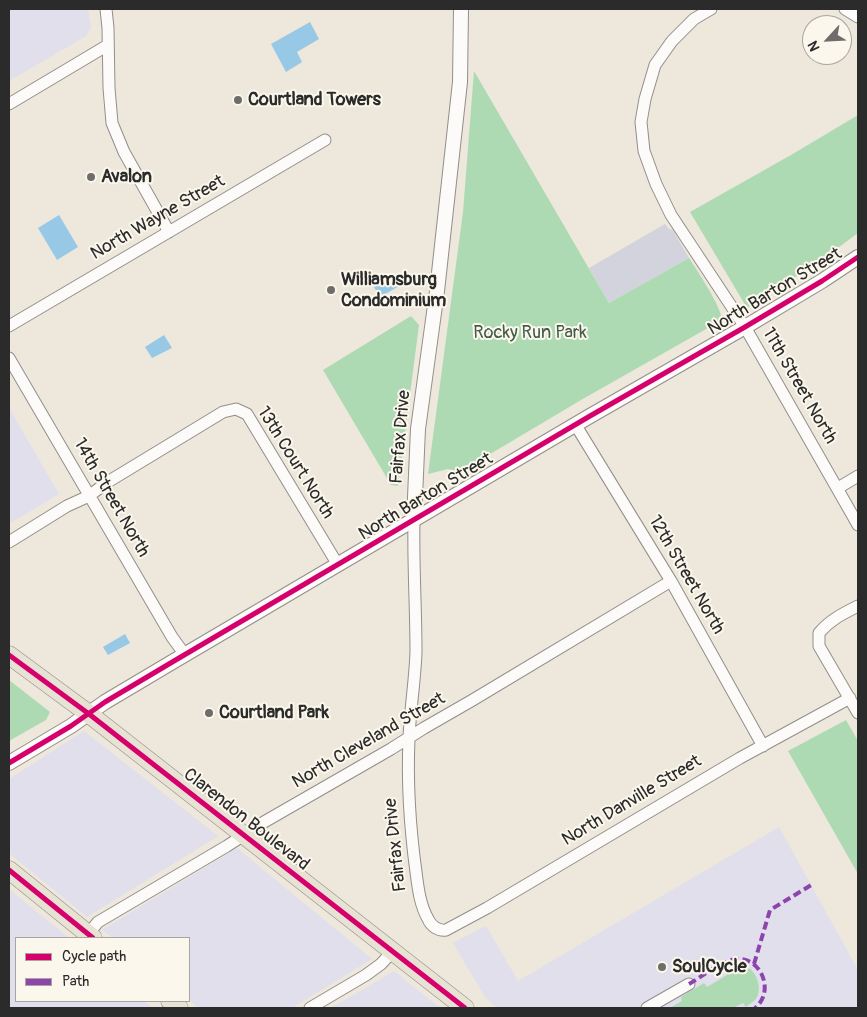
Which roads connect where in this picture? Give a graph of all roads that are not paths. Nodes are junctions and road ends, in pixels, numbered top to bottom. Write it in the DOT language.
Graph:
graph roads {
  1 [pos="106,9"];
  2 [pos="461,9"];
  3 [pos="711,9"];
  4 [pos="845,9"];
  5 [pos="858,17"];
  6 [pos="108,45"];
  7 [pos="9,104"];
  8 [pos="325,140"];
  9 [pos="169,232"];
  10 [pos="858,257"];
  11 [pos="9,326"];
  12 [pos="745,327"];
  13 [pos="9,358"];
  14 [pos="575,424"];
  15 [pos="858,476"];
  16 [pos="838,488"];
  17 [pos="89,496"];
  18 [pos="414,520"];
  19 [pos="858,524"];
  20 [pos="9,542"];
  21 [pos="338,565"];
  22 [pos="671,581"];
  23 [pos="858,606"];
  24 [pos="9,655"];
  25 [pos="185,655"];
  26 [pos="850,698"];
  27 [pos="858,713"];
  28 [pos="89,714"];
  29 [pos="409,738"];
  30 [pos="764,746"];
  31 [pos="9,763"];
  32 [pos="243,835"];
  33 [pos="9,870"];
  34 [pos="433,926"];
  35 [pos="90,936"];
  36 [pos="393,951"];
  37 [pos="689,984"];
  38 [pos="310,1008"];
  39 [pos="465,1008"];
  40 [pos="647,1008"];
  1 -- 6 [label="street"];
  2 -- 18 [label="street, Fairfax Drive"];
  3 -- 12 [label="street, 11th Street North"];
  4 -- 5 [label="street"];
  6 -- 7 [label="street"];
  6 -- 9 [label="street"];
  8 -- 9 [label="street, North Wayne Street"];
  9 -- 11 [label="street, North Wayne Street"];
  10 -- 12 [label="street, North Barton Street"];
  12 -- 14 [label="street, North Barton Street"];
  12 -- 16 [label="street, 11th Street North"];
  13 -- 17 [label="street, 14th Street North"];
  14 -- 18 [label="street, North Barton Street"];
  14 -- 22 [label="street, 12th Street North"];
  15 -- 16 [label="street"];
  16 -- 19 [label="street, 11th Street North"];
  17 -- 20 [label="street"];
  17 -- 21 [label="street, 13th Court North"];
  17 -- 25 [label="street, 14th Street North"];
  18 -- 21 [label="street, North Barton Street"];
  18 -- 29 [label="street, Fairfax Drive"];
  21 -- 25 [label="street, North Barton Street"];
  22 -- 29 [label="street, North Cleveland Street"];
  22 -- 30 [label="street, 12th Street North"];
  23 -- 26 [label="street"];
  24 -- 28 [label="main road, Clarendon Boulevard"];
  25 -- 28 [label="street, North Barton Street"];
  26 -- 27 [label="street"];
  26 -- 30 [label="street, North Danville Street"];
  28 -- 31 [label="street, North Barton Street"];
  28 -- 32 [label="main road, Clarendon Boulevard"];
  29 -- 32 [label="street, North Cleveland Street"];
  29 -- 34 [label="street, Fairfax Drive"];
  30 -- 34 [label="street, North Danville Street"];
  32 -- 35 [label="street, North Cleveland Street"];
  32 -- 36 [label="main road, Clarendon Boulevard"];
  33 -- 35 [label="main road"];
  36 -- 38 [label="street"];
  36 -- 39 [label="main road, Clarendon Boulevard"];
  37 -- 40 [label="street"];
}
